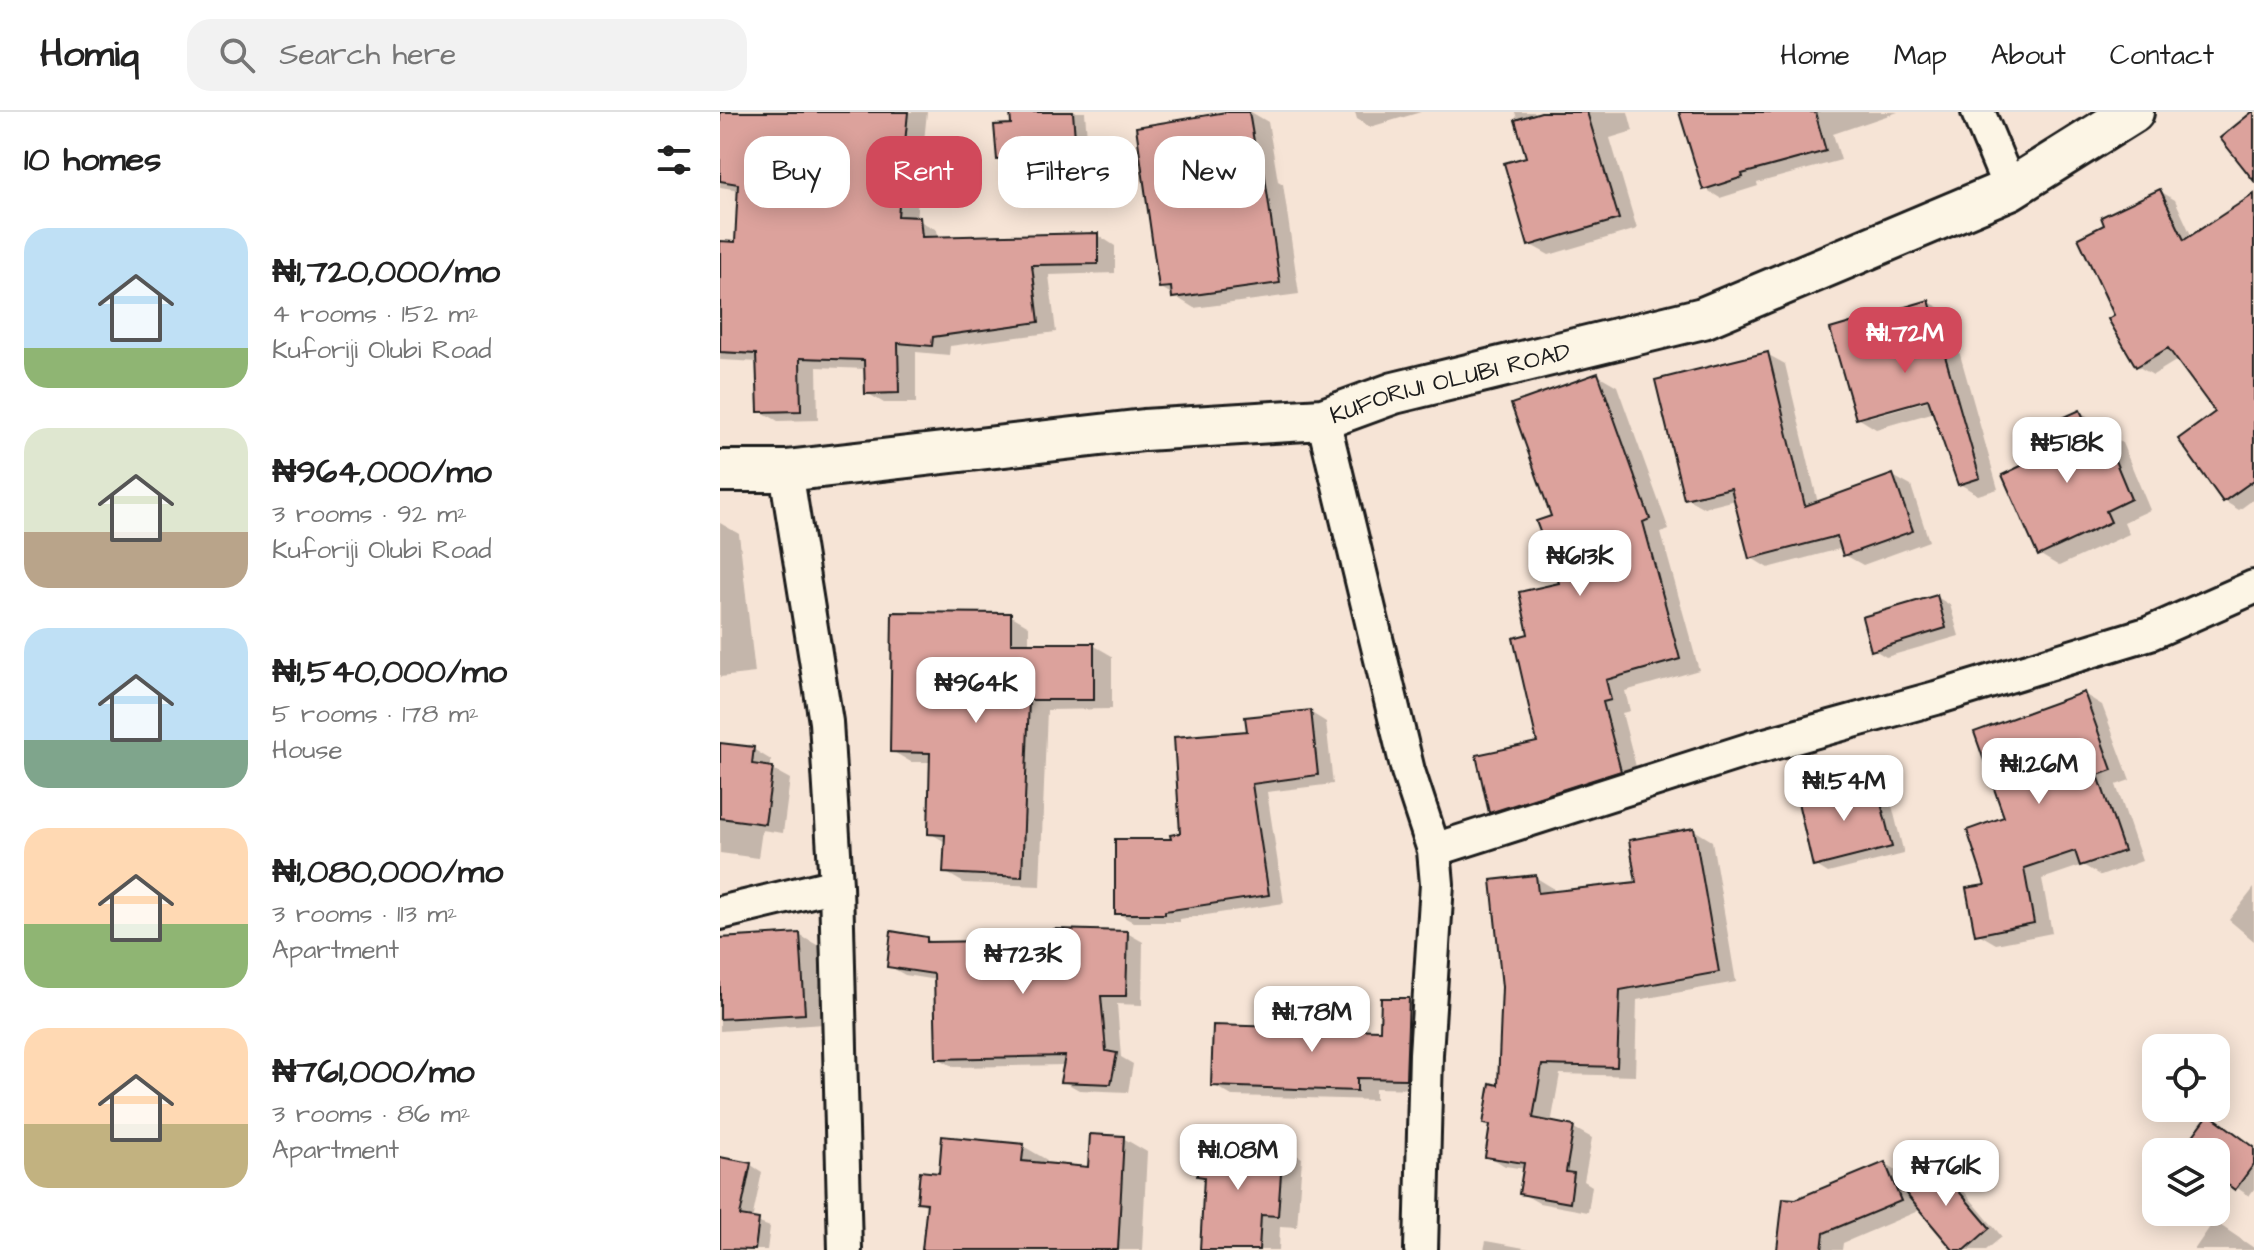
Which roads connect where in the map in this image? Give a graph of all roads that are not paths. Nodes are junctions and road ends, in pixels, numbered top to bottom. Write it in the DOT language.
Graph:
graph roads {
  1 [pos="1978,112"];
  2 [pos="2133,112"];
  3 [pos="2010,189"];
  4 [pos="1323,419"];
  5 [pos="720,471"];
  6 [pos="786,471"];
  7 [pos="2254,587"];
  8 [pos="1434,850"];
  9 [pos="836,885"];
  10 [pos="720,913"];
  11 [pos="845,1250"];
  12 [pos="1421,1250"];
  1 -- 3 [label="street"];
  2 -- 3 [label="street, KUFORIJI OLUBI ROAD"];
  3 -- 4 [label="street, KUFORIJI OLUBI ROAD"];
  4 -- 6 [label="street, KUFORIJI OLUBI ROAD"];
  4 -- 8 [label="street"];
  5 -- 6 [label="street, KUFORIJI OLUBI ROAD"];
  6 -- 9 [label="street"];
  7 -- 8 [label="street"];
  8 -- 12 [label="street"];
  9 -- 10 [label="street"];
  9 -- 11 [label="street"];
}
